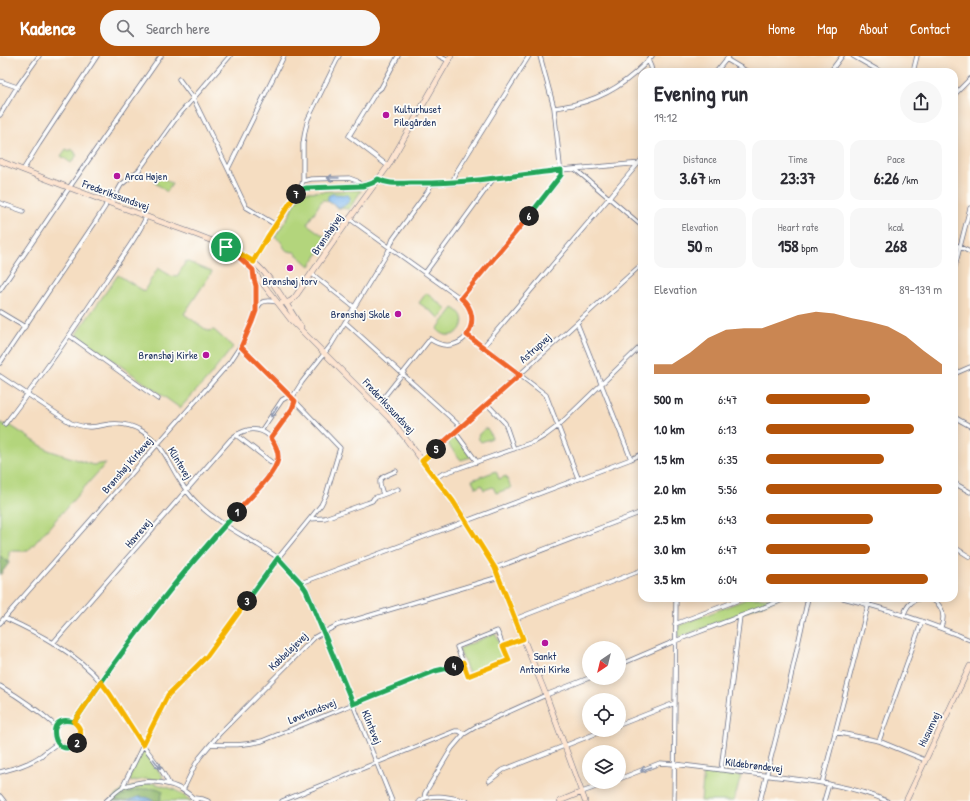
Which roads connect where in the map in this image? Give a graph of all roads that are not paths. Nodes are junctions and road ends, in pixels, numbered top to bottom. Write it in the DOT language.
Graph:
graph roads {
  1 [pos="39,56"];
  2 [pos="98,56"];
  3 [pos="161,56"];
  4 [pos="230,56"];
  5 [pos="284,56"];
  6 [pos="339,56"];
  7 [pos="398,56"];
  8 [pos="439,56"];
  9 [pos="451,56"];
  10 [pos="529,56"];
  11 [pos="541,56"];
  12 [pos="652,56"];
  13 [pos="842,56"];
  14 [pos="853,56"];
  15 [pos="917,56"];
  16 [pos="728,58"];
  17 [pos="648,60"];
  18 [pos="448,61"];
  19 [pos="640,68"];
  20 [pos="651,68"];
  21 [pos="719,68"];
  22 [pos="742,68"];
  23 [pos="833,68"];
  24 [pos="874,68"];
  25 [pos="914,68"];
  26 [pos="638,70"];
  27 [pos="179,79"];
  28 [pos="970,79"];
  29 [pos="0,81"];
  30 [pos="17,87"];
  31 [pos="958,91"];
  32 [pos="193,98"];
  33 [pos="554,108"];
  34 [pos="0,115"];
  35 [pos="0,161"];
  36 [pos="638,162"];
  37 [pos="638,165"];
  38 [pos="388,166"];
  39 [pos="228,169"];
  40 [pos="575,169"];
  41 [pos="23,170"];
  42 [pos="561,170"];
  43 [pos="494,178"];
  44 [pos="377,180"];
  45 [pos="303,181"];
  46 [pos="454,183"];
  47 [pos="431,184"];
  48 [pos="362,186"];
  49 [pos="69,188"];
  50 [pos="300,190"];
  51 [pos="609,199"];
  52 [pos="0,203"];
  53 [pos="109,203"];
  54 [pos="360,205"];
  55 [pos="970,208"];
  56 [pos="23,211"];
  57 [pos="146,217"];
  58 [pos="350,219"];
  59 [pos="638,223"];
  60 [pos="276,225"];
  61 [pos="226,247"];
  62 [pos="390,247"];
  63 [pos="960,247"];
  64 [pos="970,252"];
  65 [pos="958,255"];
  66 [pos="254,262"];
  67 [pos="638,268"];
  68 [pos="253,270"];
  69 [pos="425,273"];
  70 [pos="312,274"];
  71 [pos="0,290"];
  72 [pos="461,298"];
  73 [pos="277,302"];
  74 [pos="285,303"];
  75 [pos="354,307"];
  76 [pos="256,311"];
  77 [pos="0,312"];
  78 [pos="345,322"];
  79 [pos="577,323"];
  80 [pos="25,327"];
  81 [pos="467,335"];
  82 [pos="70,336"];
  83 [pos="308,336"];
  84 [pos="241,347"];
  85 [pos="483,348"];
  86 [pos="638,350"];
  87 [pos="324,353"];
  88 [pos="0,363"];
  89 [pos="970,367"];
  90 [pos="958,372"];
  91 [pos="402,375"];
  92 [pos="520,375"];
  93 [pos="0,376"];
  94 [pos="601,384"];
  95 [pos="28,395"];
  96 [pos="292,398"];
  97 [pos="158,399"];
  98 [pos="487,404"];
  99 [pos="376,405"];
  100 [pos="958,419"];
  101 [pos="5,424"];
  102 [pos="558,426"];
  103 [pos="970,426"];
  104 [pos="460,428"];
  105 [pos="261,431"];
  106 [pos="455,432"];
  107 [pos="236,435"];
  108 [pos="271,438"];
  109 [pos="158,444"];
  110 [pos="514,449"];
  111 [pos="638,456"];
  112 [pos="631,459"];
  113 [pos="422,461"];
  114 [pos="477,462"];
  115 [pos="275,465"];
  116 [pos="396,471"];
  117 [pos="436,478"];
  118 [pos="578,478"];
  119 [pos="958,485"];
  120 [pos="398,489"];
  121 [pos="187,491"];
  122 [pos="970,492"];
  123 [pos="384,494"];
  124 [pos="638,514"];
  125 [pos="310,519"];
  126 [pos="466,521"];
  127 [pos="225,525"];
  128 [pos="958,550"];
  129 [pos="970,557"];
  130 [pos="278,558"];
  131 [pos="495,568"];
  132 [pos="638,572"];
  133 [pos="499,577"];
  134 [pos="301,583"];
  135 [pos="676,602"];
  136 [pos="733,602"];
  137 [pos="777,602"];
  138 [pos="807,602"];
  139 [pos="858,602"];
  140 [pos="869,602"];
  141 [pos="912,602"];
  142 [pos="936,602"];
  143 [pos="869,605"];
  144 [pos="904,614"];
  145 [pos="740,616"];
  146 [pos="5,618"];
  147 [pos="515,618"];
  148 [pos="922,621"];
  149 [pos="0,623"];
  150 [pos="675,624"];
  151 [pos="941,627"];
  152 [pos="324,632"];
  153 [pos="523,639"];
  154 [pos="970,640"];
  155 [pos="675,642"];
  156 [pos="53,643"];
  157 [pos="503,646"];
  158 [pos="463,662"];
  159 [pos="626,662"];
  160 [pos="970,666"];
  161 [pos="582,681"];
  162 [pos="101,682"];
  163 [pos="0,686"];
  164 [pos="546,695"];
  165 [pos="353,704"];
  166 [pos="675,704"];
  167 [pos="74,722"];
  168 [pos="626,722"];
  169 [pos="56,726"];
  170 [pos="835,732"];
  171 [pos="464,734"];
  172 [pos="586,737"];
  173 [pos="879,741"];
  174 [pos="58,743"];
  175 [pos="211,744"];
  176 [pos="143,745"];
  177 [pos="564,745"];
  178 [pos="925,760"];
  179 [pos="377,762"];
  180 [pos="674,764"];
  181 [pos="721,770"];
  182 [pos="0,772"];
  183 [pos="626,776"];
  184 [pos="766,776"];
  185 [pos="489,781"];
  186 [pos="822,782"];
  187 [pos="169,784"];
  188 [pos="830,784"];
  189 [pos="122,788"];
  190 [pos="590,789"];
  191 [pos="183,790"];
  192 [pos="582,792"];
  193 [pos="0,796"];
  194 [pos="424,798"];
  195 [pos="195,800"];
  196 [pos="4,801"];
  197 [pos="106,801"];
  198 [pos="208,801"];
  199 [pos="282,801"];
  200 [pos="392,801"];
  201 [pos="419,801"];
  202 [pos="468,801"];
  203 [pos="560,801"];
  204 [pos="585,801"];
  205 [pos="674,801"];
  206 [pos="760,801"];
  207 [pos="824,801"];
  208 [pos="887,801"];
  209 [pos="906,801"];
  1 -- 30 [label="street"];
  2 -- 41 [label="street"];
  3 -- 49 [label="street"];
  4 -- 32 [label="street"];
  5 -- 39 [label="street"];
  6 -- 45 [label="street"];
  7 -- 38 [label="street"];
  8 -- 18 [label="street"];
  9 -- 18 [label="main road, Brønshøjvej"];
  10 -- 46 [label="street"];
  11 -- 33 [label="street"];
  12 -- 17 [label="street"];
  13 -- 23 [label="street"];
  14 -- 24 [label="street"];
  15 -- 25 [label="street"];
  16 -- 21 [label="street"];
  16 -- 22 [label="street"];
  17 -- 19 [label="street"];
  17 -- 20 [label="street"];
  18 -- 38 [label="main road, Brønshøjvej"];
  26 -- 33 [label="street"];
  27 -- 32 [label="street"];
  28 -- 31 [label="street"];
  29 -- 30 [label="street"];
  30 -- 34 [label="street"];
  32 -- 39 [label="street"];
  32 -- 53 [label="street"];
  33 -- 42 [label="street"];
  35 -- 41 [label="main road, Frederikssundsvej"];
  36 -- 40 [label="street"];
  37 -- 51 [label="street"];
  38 -- 44 [label="main road, Brønshøjvej"];
  39 -- 60 [label="street"];
  40 -- 42 [label="street"];
  40 -- 51 [label="street"];
  41 -- 49 [label="main road, Frederikssundsvej"];
  42 -- 43 [label="street"];
  42 -- 72 [label="street"];
  43 -- 46 [label="street"];
  43 -- 69 [label="street"];
  44 -- 47 [label="street"];
  44 -- 48 [label="main road"];
  44 -- 54 [label="main road, Brønshøjvej"];
  48 -- 45 [label="street, one-way"];
  45 -- 50 [label="street"];
  46 -- 47 [label="street"];
  47 -- 62 [label="street"];
  48 -- 50 [label="main road"];
  48 -- 54 [label="main road"];
  49 -- 53 [label="main road, Frederikssundsvej"];
  49 -- 71 [label="street"];
  50 -- 60 [label="main road"];
  51 -- 59 [label="street"];
  51 -- 85 [label="street"];
  52 -- 56 [label="street"];
  53 -- 57 [label="main road, Frederikssundsvej"];
  53 -- 80 [label="street"];
  54 -- 58 [label="main road, Brønshøjvej"];
  55 -- 63 [label="street"];
  57 -- 61 [label="main road, Frederikssundsvej"];
  57 -- 82 [label="street"];
  58 -- 62 [label="street"];
  58 -- 70 [label="main road, Brønshøjvej"];
  60 -- 66 [label="main road"];
  61 -- 66 [label="main road, Frederikssundsvej"];
  61 -- 68 [label="main road, Frederikssundsvej"];
  62 -- 69 [label="street"];
  62 -- 75 [label="street"];
  63 -- 64 [label="street"];
  63 -- 65 [label="street"];
  66 -- 68 [label="main road"];
  66 -- 74 [label="main road, Frederikssundsvej"];
  67 -- 79 [label="street, Astrupvej"];
  68 -- 73 [label="main road, Frederikssundsvej"];
  68 -- 76 [label="street, Brønshøj Kirkevej"];
  69 -- 72 [label="street"];
  70 -- 74 [label="main road, Brønshøjvej"];
  70 -- 75 [label="street"];
  72 -- 81 [label="street"];
  73 -- 74 [label="main road"];
  73 -- 76 [label="street"];
  73 -- 83 [label="main road, Frederikssundsvej"];
  74 -- 83 [label="main road, Frederikssundsvej"];
  75 -- 78 [label="street"];
  76 -- 84 [label="street, Brønshøj Kirkevej"];
  77 -- 80 [label="street"];
  78 -- 87 [label="street"];
  78 -- 91 [label="street"];
  79 -- 92 [label="street, Astrupvej"];
  79 -- 94 [label="street"];
  80 -- 88 [label="street"];
  81 -- 85 [label="street"];
  81 -- 91 [label="street"];
  82 -- 95 [label="street"];
  82 -- 97 [label="street"];
  83 -- 87 [label="main road, Frederikssundsvej"];
  84 -- 96 [label="street"];
  84 -- 109 [label="street, Brønshøj Kirkevej"];
  85 -- 92 [label="street"];
  86 -- 94 [label="street"];
  87 -- 96 [label="street"];
  87 -- 99 [label="main road, Frederikssundsvej"];
  89 -- 90 [label="street"];
  91 -- 99 [label="street"];
  91 -- 104 [label="street"];
  92 -- 98 [label="street, Astrupvej"];
  92 -- 102 [label="street"];
  93 -- 95 [label="street, Klintevej"];
  94 -- 102 [label="street"];
  94 -- 112 [label="street"];
  95 -- 101 [label="street"];
  95 -- 109 [label="street, Klintevej"];
  96 -- 105 [label="street, one-way"];
  96 -- 108 [label="street"];
  96 -- 125 [label="street"];
  98 -- 104 [label="street, Astrupvej"];
  98 -- 110 [label="street"];
  99 -- 113 [label="main road, Frederikssundsvej"];
  100 -- 103 [label="street"];
  102 -- 110 [label="street"];
  102 -- 118 [label="street"];
  104 -- 106 [label="street, Astrupvej"];
  105 -- 107 [label="street"];
  105 -- 108 [label="street"];
  106 -- 113 [label="street, Astrupvej"];
  106 -- 114 [label="street"];
  107 -- 115 [label="street"];
  107 -- 121 [label="street, Havrevej"];
  108 -- 115 [label="street"];
  109 -- 121 [label="street, Klintevej"];
  109 -- 146 [label="street, Brønshøj Kirkevej"];
  110 -- 114 [label="street"];
  111 -- 112 [label="street"];
  112 -- 118 [label="street"];
  113 -- 117 [label="main road, Frederikssundsvej"];
  114 -- 117 [label="street"];
  115 -- 127 [label="street"];
  116 -- 123 [label="street"];
  117 -- 126 [label="main road, Frederikssundsvej"];
  118 -- 126 [label="street"];
  119 -- 122 [label="street"];
  120 -- 123 [label="street"];
  121 -- 127 [label="street, Klintevej"];
  121 -- 156 [label="street, Havrevej"];
  123 -- 125 [label="street"];
  124 -- 131 [label="street"];
  125 -- 130 [label="street"];
  126 -- 131 [label="main road, Frederikssundsvej"];
  126 -- 134 [label="street"];
  127 -- 130 [label="street, Klintevej"];
  127 -- 162 [label="street"];
  128 -- 129 [label="street"];
  130 -- 134 [label="street, Klintevej"];
  130 -- 176 [label="street"];
  131 -- 133 [label="main road, Frederikssundsvej"];
  132 -- 147 [label="street"];
  133 -- 147 [label="main road, Frederikssundsvej"];
  133 -- 152 [label="street, Kabbelejevej"];
  134 -- 152 [label="street, Klintevej"];
  135 -- 150 [label="street"];
  136 -- 150 [label="street"];
  137 -- 145 [label="street"];
  138 -- 184 [label="street"];
  139 -- 143 [label="street"];
  140 -- 143 [label="street"];
  141 -- 144 [label="street"];
  142 -- 151 [label="street"];
  143 -- 144 [label="street"];
  143 -- 170 [label="street"];
  144 -- 148 [label="street"];
  145 -- 155 [label="street"];
  145 -- 181 [label="street"];
  146 -- 149 [label="street, Brønshøj Kirkevej"];
  146 -- 156 [label="street"];
  147 -- 153 [label="main road, Frederikssundsvej"];
  148 -- 151 [label="street"];
  148 -- 173 [label="street"];
  150 -- 155 [label="street"];
  151 -- 154 [label="street"];
  152 -- 165 [label="street, Klintevej"];
  152 -- 175 [label="street, Kabbelejevej"];
  153 -- 157 [label="street"];
  153 -- 164 [label="main road, Frederikssundsvej"];
  155 -- 159 [label="street"];
  155 -- 166 [label="street"];
  156 -- 162 [label="street"];
  157 -- 158 [label="street"];
  157 -- 158 [label="street"];
  158 -- 165 [label="street, Løvetandsvej"];
  160 -- 178 [label="main road, Husumvej"];
  161 -- 164 [label="street"];
  162 -- 167 [label="street"];
  162 -- 176 [label="street"];
  163 -- 169 [label="street"];
  164 -- 171 [label="street"];
  164 -- 177 [label="main road, Frederikssundsvej"];
  165 -- 175 [label="street, Løvetandsvej"];
  165 -- 179 [label="street, Klintevej"];
  166 -- 168 [label="street"];
  166 -- 180 [label="street"];
  167 -- 169 [label="street"];
  167 -- 174 [label="street"];
  169 -- 174 [label="street"];
  170 -- 173 [label="street"];
  170 -- 186 [label="street"];
  171 -- 179 [label="street"];
  171 -- 194 [label="street"];
  172 -- 177 [label="street"];
  173 -- 178 [label="street"];
  174 -- 182 [label="street"];
  175 -- 191 [label="street, Kabbelejevej"];
  176 -- 187 [label="street, one-way"];
  176 -- 189 [label="street"];
  177 -- 185 [label="street"];
  177 -- 192 [label="main road, Frederikssundsvej"];
  178 -- 209 [label="main road, Husumvej"];
  179 -- 199 [label="street"];
  179 -- 200 [label="street, Klintevej"];
  180 -- 181 [label="street, Kildebrøndevej"];
  180 -- 183 [label="street, Kildebrøndevej, one-way"];
  180 -- 205 [label="street"];
  181 -- 184 [label="street, Kildebrøndevej"];
  184 -- 186 [label="street, Kildebrøndevej"];
  184 -- 206 [label="street"];
  186 -- 188 [label="street, Kildebrøndevej"];
  187 -- 189 [label="street"];
  187 -- 191 [label="street"];
  188 -- 207 [label="street"];
  188 -- 208 [label="street, Kildebrøndevej"];
  189 -- 197 [label="street"];
  190 -- 192 [label="street"];
  191 -- 195 [label="street"];
  192 -- 203 [label="main road"];
  192 -- 204 [label="main road, Frederikssundsvej"];
  193 -- 196 [label="street"];
  194 -- 201 [label="street"];
  194 -- 202 [label="street"];
  195 -- 198 [label="street"];
}
